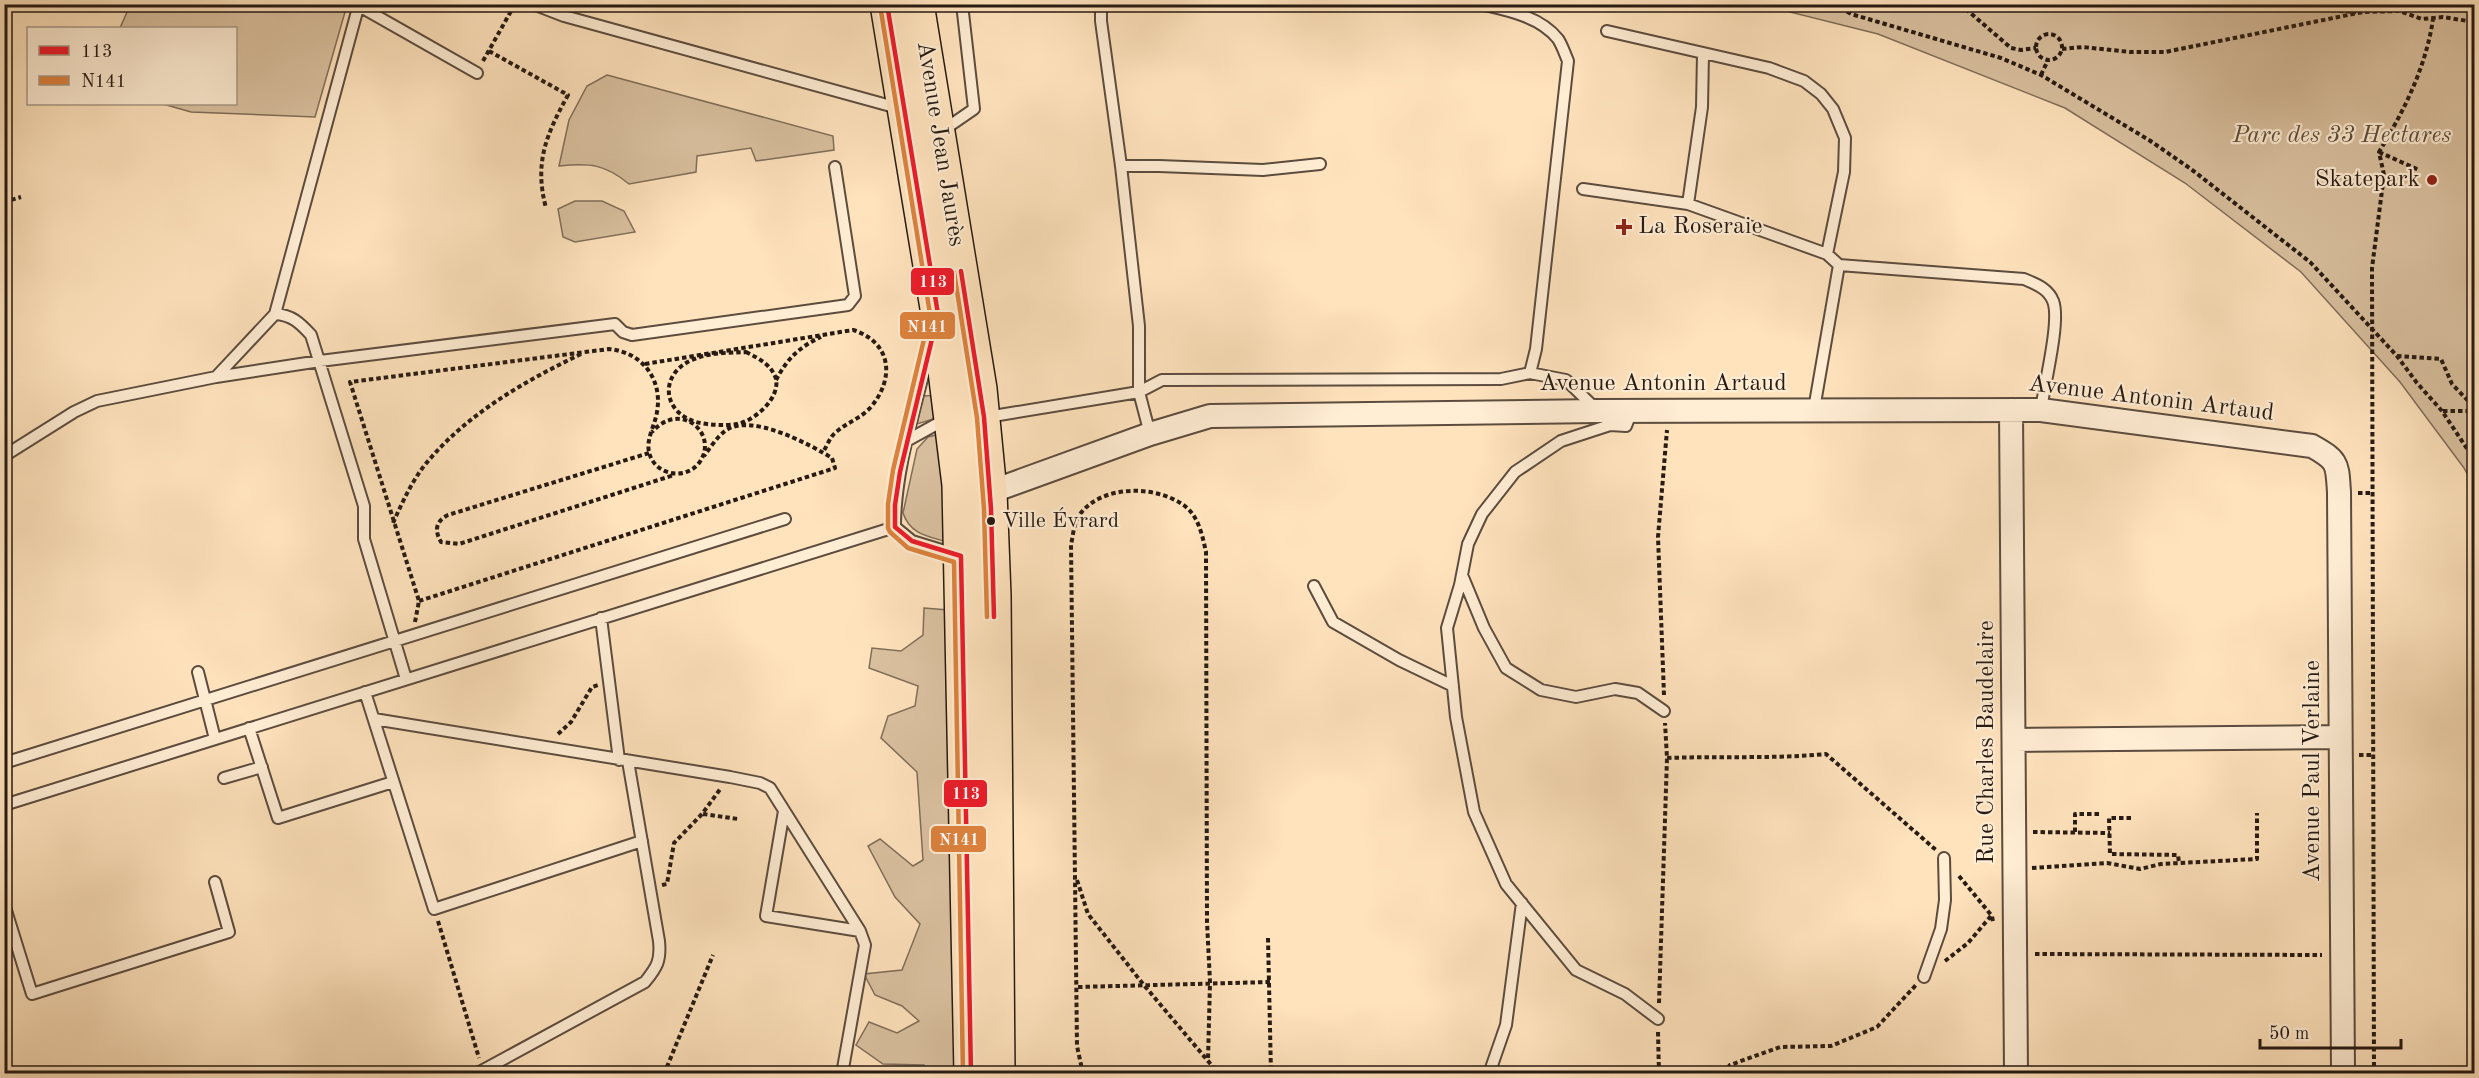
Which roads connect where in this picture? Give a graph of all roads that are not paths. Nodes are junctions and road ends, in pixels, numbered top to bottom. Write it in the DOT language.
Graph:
graph roads {
  1 [pos="533,4"];
  2 [pos="887,4"];
  3 [pos="917,4"];
  4 [pos="962,4"];
  5 [pos="1101,4"];
  6 [pos="1480,4"];
  7 [pos="359,5"];
  8 [pos="1607,31"];
  9 [pos="1703,54"];
  10 [pos="477,73"];
  11 [pos="904,110"];
  12 [pos="938,134"];
  13 [pos="1320,164"];
  14 [pos="1121,166"];
  15 [pos="835,167"];
  16 [pos="1583,189"];
  17 [pos="1688,204"];
  18 [pos="1827,255"];
  19 [pos="1839,265"];
  20 [pos="275,314"];
  21 [pos="938,314"];
  22 [pos="320,361"];
  23 [pos="1530,373"];
  24 [pos="216,377"];
  25 [pos="1139,392"];
  26 [pos="1814,409"];
  27 [pos="2011,410"];
  28 [pos="2041,410"];
  29 [pos="1598,411"];
  30 [pos="1632,411"];
  31 [pos="968,419"];
  32 [pos="1150,434"];
  33 [pos="908,440"];
  34 [pos="4,456"];
  35 [pos="2337,468"];
  36 [pos="990,492"];
  37 [pos="785,519"];
  38 [pos="895,527"];
  39 [pos="992,538"];
  40 [pos="961,556"];
  41 [pos="1462,575"];
  42 [pos="1314,586"];
  43 [pos="601,618"];
  44 [pos="393,636"];
  45 [pos="198,672"];
  46 [pos="406,679"];
  47 [pos="1453,686"];
  48 [pos="365,692"];
  49 [pos="205,700"];
  50 [pos="1664,711"];
  51 [pos="374,719"];
  52 [pos="249,728"];
  53 [pos="2340,737"];
  54 [pos="215,739"];
  55 [pos="2014,741"];
  56 [pos="624,760"];
  57 [pos="4,763"];
  58 [pos="262,767"];
  59 [pos="224,778"];
  60 [pos="393,782"];
  61 [pos="4,805"];
  62 [pos="784,811"];
  63 [pos="642,841"];
  64 [pos="1944,858"];
  65 [pos="215,882"];
  66 [pos="4,903"];
  67 [pos="1522,903"];
  68 [pos="860,930"];
  69 [pos="1924,977"];
  70 [pos="1658,1020"];
  71 [pos="486,1071"];
  72 [pos="842,1074"];
  73 [pos="971,1074"];
  74 [pos="998,1074"];
  75 [pos="1489,1074"];
  76 [pos="2016,1074"];
  77 [pos="2343,1074"];
  1 -- 11 [label="lane"];
  2 -- 11 [label="main road, Avenue Jean Jaurès"];
  3 -- 12 [label="main road, Avenue Jean Jaurès"];
  4 -- 12 [label="lane"];
  5 -- 14 [label="lane"];
  6 -- 23 [label="lane"];
  7 -- 10 [label="lane"];
  7 -- 20 [label="lane"];
  8 -- 9 [label="lane"];
  9 -- 17 [label="lane"];
  9 -- 18 [label="lane"];
  11 -- 21 [label="main road, Avenue Jean Jaurès"];
  12 -- 31 [label="main road, Avenue Jean Jaurès"];
  13 -- 14 [label="lane"];
  14 -- 25 [label="lane"];
  15 -- 22 [label="lane"];
  16 -- 17 [label="lane"];
  17 -- 18 [label="lane"];
  18 -- 19 [label="lane"];
  19 -- 26 [label="lane"];
  19 -- 28 [label="lane"];
  20 -- 22 [label="lane"];
  20 -- 24 [label="lane"];
  21 -- 31 [label="main road, Avenue Jean Jaurès"];
  21 -- 33 [label="lane"];
  22 -- 24 [label="lane"];
  22 -- 44 [label="lane"];
  23 -- 25 [label="lane"];
  23 -- 29 [label="lane"];
  24 -- 34 [label="lane"];
  25 -- 31 [label="lane"];
  25 -- 32 [label="lane"];
  26 -- 27 [label="street, Avenue Antonin Artaud"];
  26 -- 30 [label="street, Avenue Antonin Artaud"];
  27 -- 28 [label="street, Avenue Antonin Artaud"];
  27 -- 55 [label="street, Rue Charles Baudelaire"];
  28 -- 35 [label="street, Avenue Antonin Artaud"];
  29 -- 30 [label="street, Avenue Antonin Artaud"];
  29 -- 32 [label="street, Avenue Antonin Artaud"];
  30 -- 41 [label="lane"];
  31 -- 33 [label="lane"];
  31 -- 36 [label="main road, Avenue Jean Jaurès"];
  31 -- 40 [label="main road, Avenue Jean Jaurès"];
  32 -- 36 [label="street, Avenue Antonin Artaud"];
  33 -- 38 [label="lane"];
  35 -- 53 [label="street, Avenue Paul Verlaine"];
  36 -- 39 [label="main road, Avenue Jean Jaurès"];
  37 -- 44 [label="lane"];
  38 -- 40 [label="lane"];
  38 -- 43 [label="lane"];
  39 -- 40 [label="lane"];
  39 -- 74 [label="main road, Avenue Jean Jaurès"];
  40 -- 73 [label="main road, Avenue Jean Jaurès"];
  41 -- 47 [label="lane"];
  41 -- 50 [label="lane"];
  42 -- 47 [label="lane"];
  43 -- 46 [label="lane"];
  43 -- 56 [label="lane"];
  44 -- 46 [label="lane"];
  44 -- 49 [label="lane"];
  45 -- 49 [label="lane"];
  46 -- 48 [label="lane"];
  47 -- 67 [label="lane"];
  48 -- 51 [label="lane"];
  48 -- 52 [label="lane"];
  49 -- 54 [label="lane"];
  49 -- 57 [label="lane"];
  51 -- 56 [label="lane"];
  51 -- 60 [label="lane"];
  52 -- 54 [label="lane"];
  52 -- 58 [label="lane"];
  53 -- 55 [label="street"];
  53 -- 77 [label="street, Avenue Paul Verlaine"];
  54 -- 61 [label="lane"];
  55 -- 76 [label="street, Rue Charles Baudelaire"];
  56 -- 62 [label="lane"];
  56 -- 63 [label="lane"];
  58 -- 59 [label="lane"];
  58 -- 60 [label="lane"];
  60 -- 63 [label="lane"];
  62 -- 68 [label="lane"];
  62 -- 68 [label="lane"];
  63 -- 71 [label="lane"];
  64 -- 69 [label="lane"];
  65 -- 66 [label="lane"];
  67 -- 70 [label="lane"];
  67 -- 75 [label="lane"];
  68 -- 72 [label="lane"];
}
